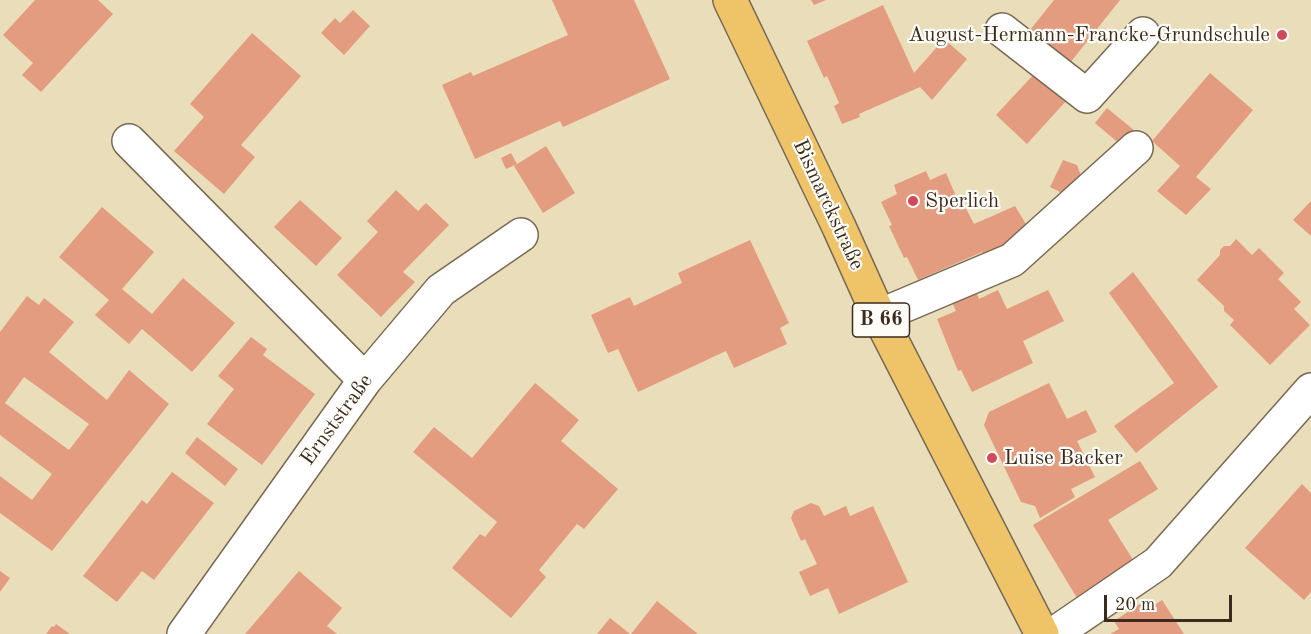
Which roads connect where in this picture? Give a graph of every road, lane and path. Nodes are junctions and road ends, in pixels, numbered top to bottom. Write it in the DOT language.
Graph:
graph roads {
  1 [pos="730,0"];
  2 [pos="1002,30"];
  3 [pos="1143,34"];
  4 [pos="129,141"];
  5 [pos="1136,148"];
  6 [pos="521,235"];
  7 [pos="879,316"];
  8 [pos="365,380"];
  9 [pos="1311,390"];
  10 [pos="184,634"];
  11 [pos="1042,634"];
  12 [pos="1054,634"];
  1 -- 7 [label="main road, Bismarckstraße / B 66"];
  2 -- 3 [label="street"];
  4 -- 8 [label="street"];
  5 -- 7 [label="street"];
  6 -- 8 [label="street, Ernststraße"];
  7 -- 11 [label="main road, Bismarckstraße / B 66"];
  8 -- 10 [label="street, Ernststraße"];
  9 -- 12 [label="street"];
}
